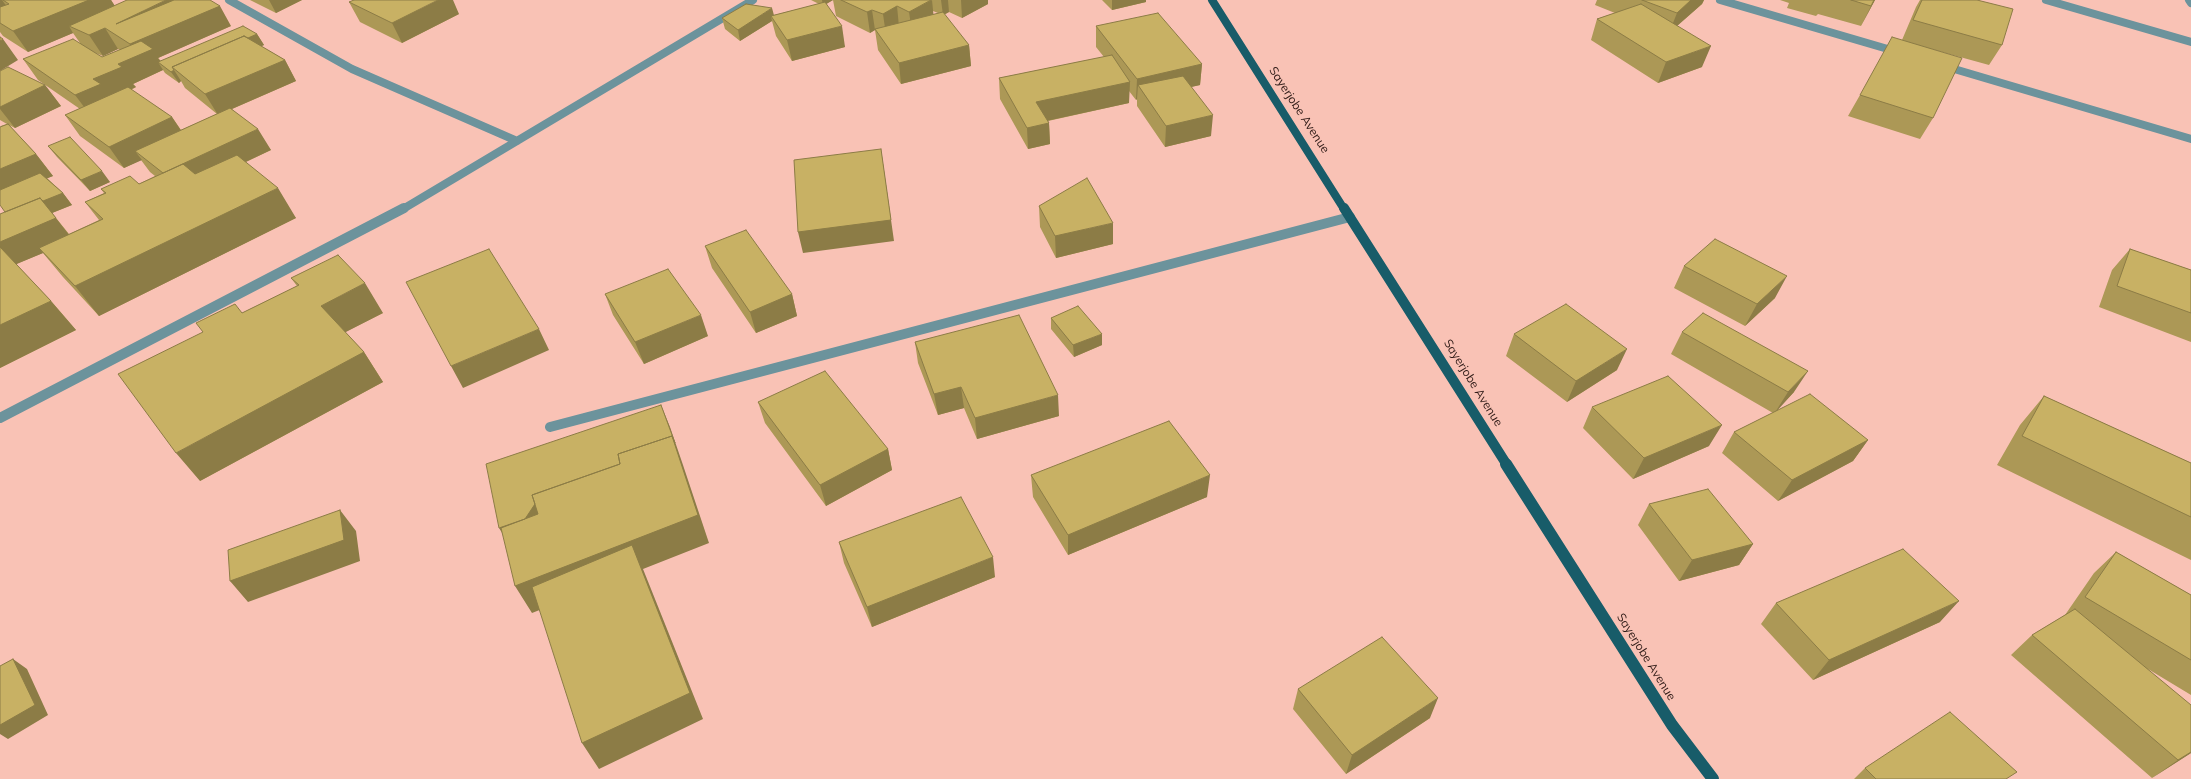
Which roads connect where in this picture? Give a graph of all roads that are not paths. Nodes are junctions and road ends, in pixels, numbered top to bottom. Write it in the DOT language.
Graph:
graph roads {
  1 [pos="229,0"];
  2 [pos="753,0"];
  3 [pos="1212,0"];
  4 [pos="1720,0"];
  5 [pos="2046,0"];
  6 [pos="2190,0"];
  7 [pos="2191,3"];
  8 [pos="2191,42"];
  9 [pos="1907,55"];
  10 [pos="1937,64"];
  11 [pos="2191,139"];
  12 [pos="517,141"];
  13 [pos="1350,217"];
  14 [pos="0,418"];
  15 [pos="550,427"];
  16 [pos="1713,779"];
  1 -- 12 [label="street"];
  2 -- 12 [label="street"];
  3 -- 13 [label="main road, Sayerjobe Avenue"];
  4 -- 9 [label="street"];
  5 -- 8 [label="street"];
  6 -- 7 [label="street"];
  10 -- 11 [label="street"];
  12 -- 14 [label="street"];
  13 -- 15 [label="street"];
  13 -- 16 [label="main road, Sayerjobe Avenue"];
}
